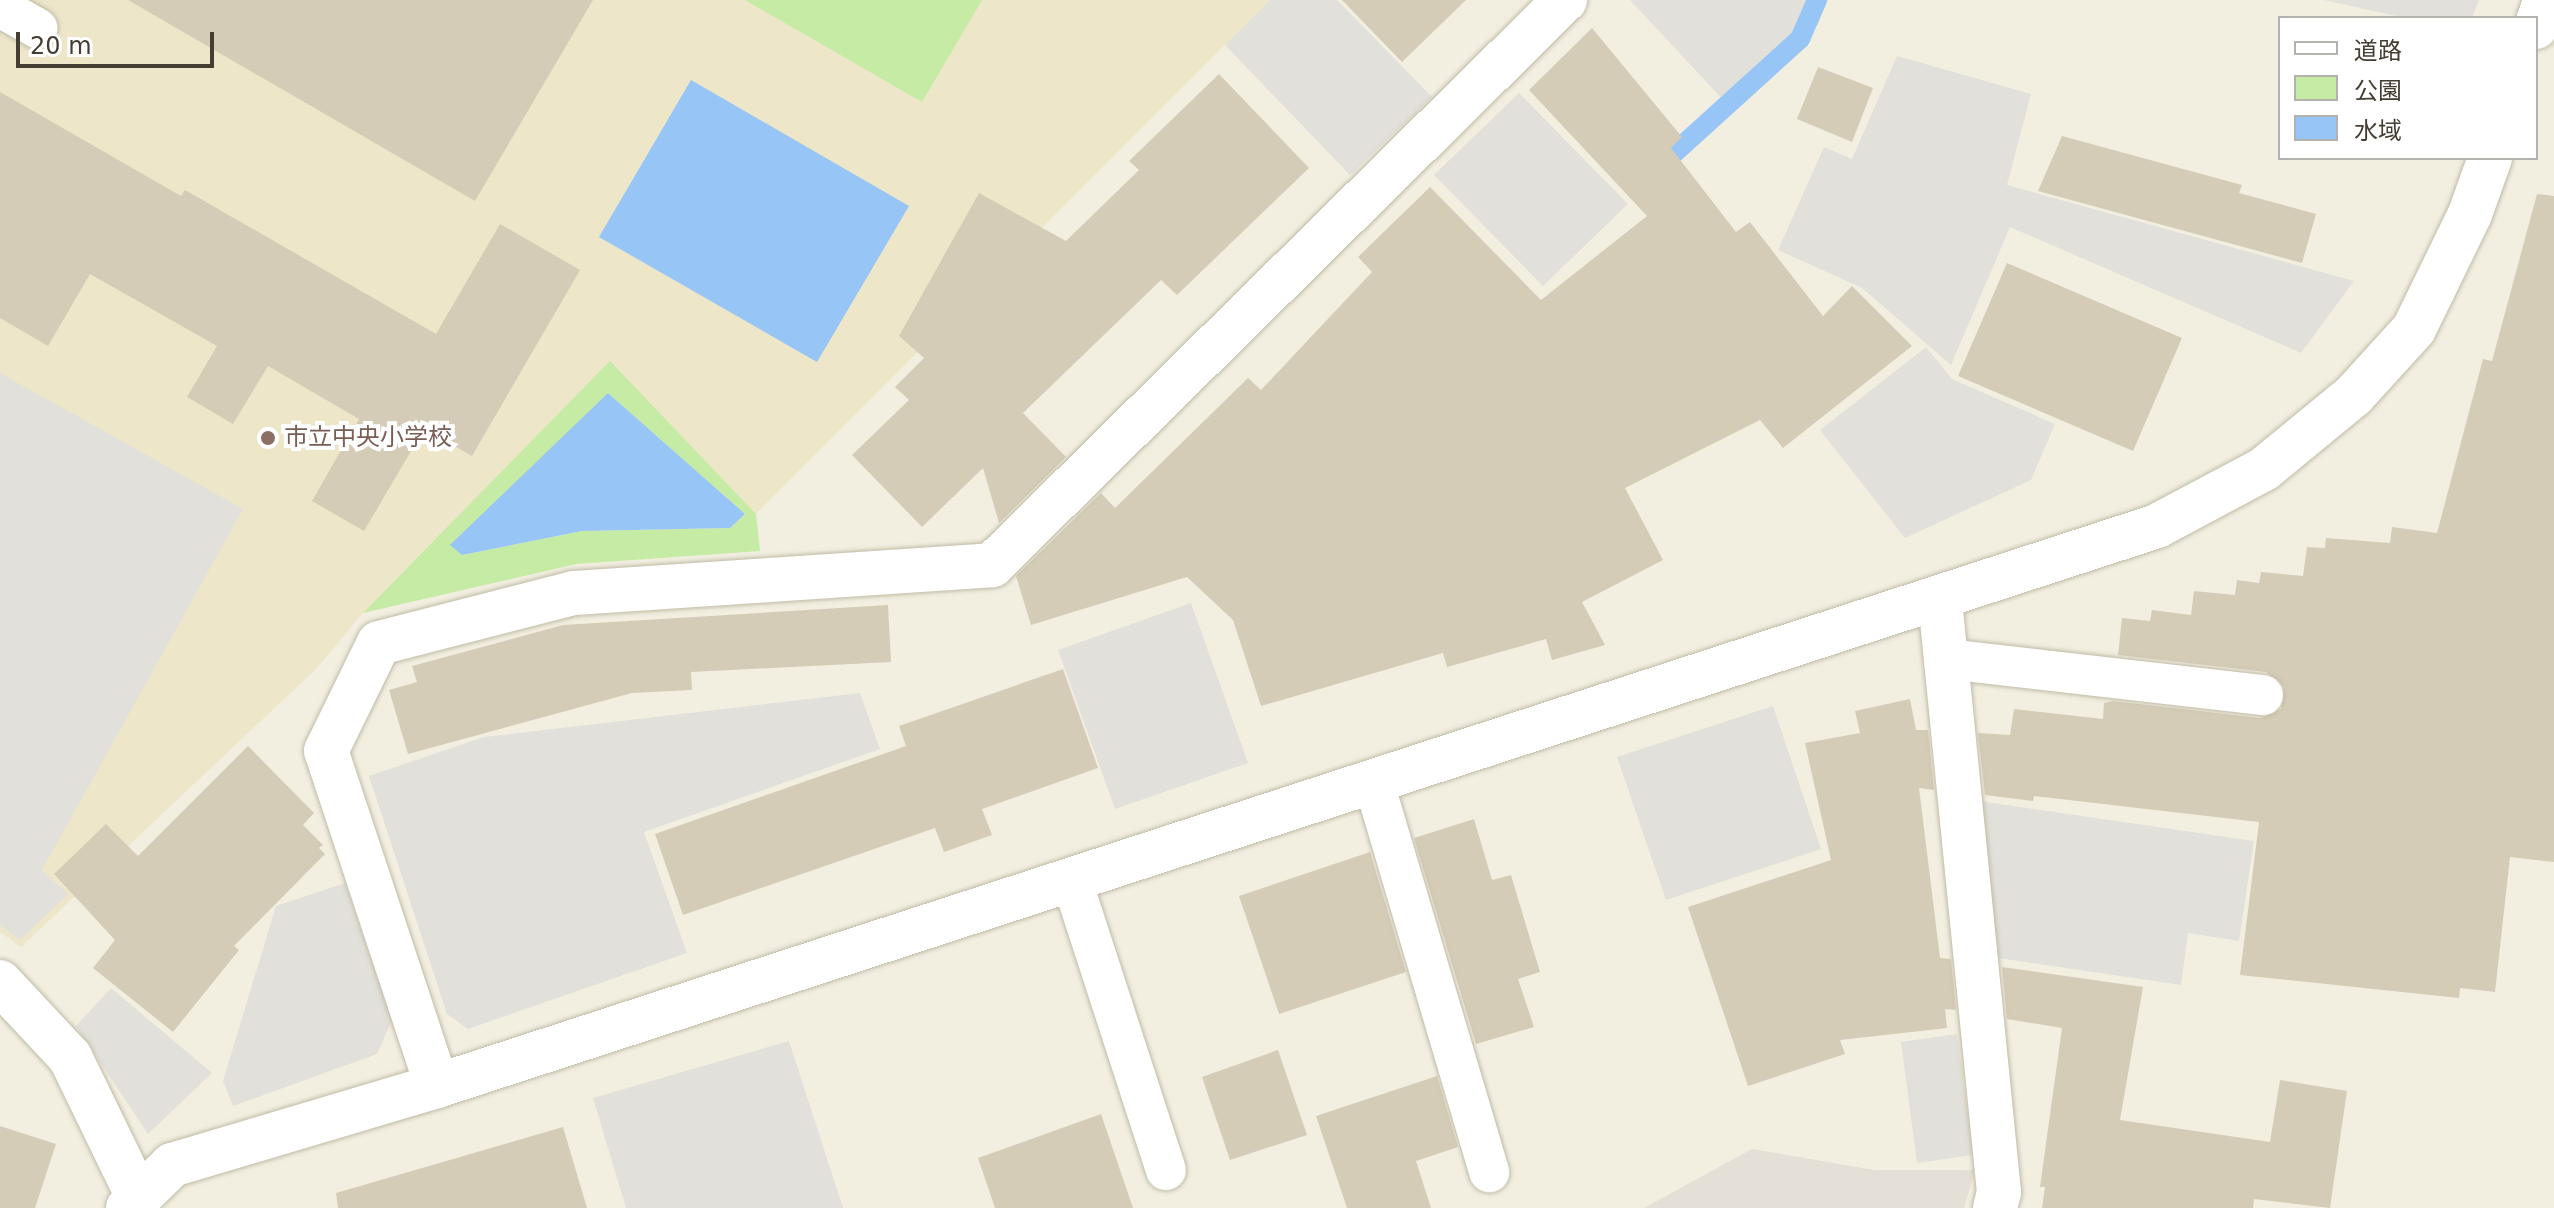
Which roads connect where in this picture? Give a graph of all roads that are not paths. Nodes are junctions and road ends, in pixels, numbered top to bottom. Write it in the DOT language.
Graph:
graph roads {
  1 [pos="1565,0"];
  2 [pos="2546,0"];
  3 [pos="0,7"];
  4 [pos="2538,22"];
  5 [pos="37,28"];
  6 [pos="2489,160"];
  7 [pos="1940,600"];
  8 [pos="1946,659"];
  9 [pos="2263,695"];
  10 [pos="1374,783"];
  11 [pos="1072,881"];
  12 [pos="0,982"];
  13 [pos="437,1086"];
  14 [pos="1166,1170"];
  15 [pos="1489,1172"];
  16 [pos="133,1202"];
  17 [pos="1995,1208"];
  1 -- 13 [label="street"];
  2 -- 4 [label="street"];
  3 -- 5 [label="lane"];
  6 -- 7 [label="street"];
  7 -- 8 [label="street"];
  7 -- 10 [label="street"];
  8 -- 9 [label="lane"];
  8 -- 17 [label="street"];
  10 -- 11 [label="street"];
  10 -- 15 [label="lane"];
  11 -- 13 [label="street"];
  11 -- 14 [label="lane"];
  12 -- 16 [label="street"];
  13 -- 16 [label="street"];
}
